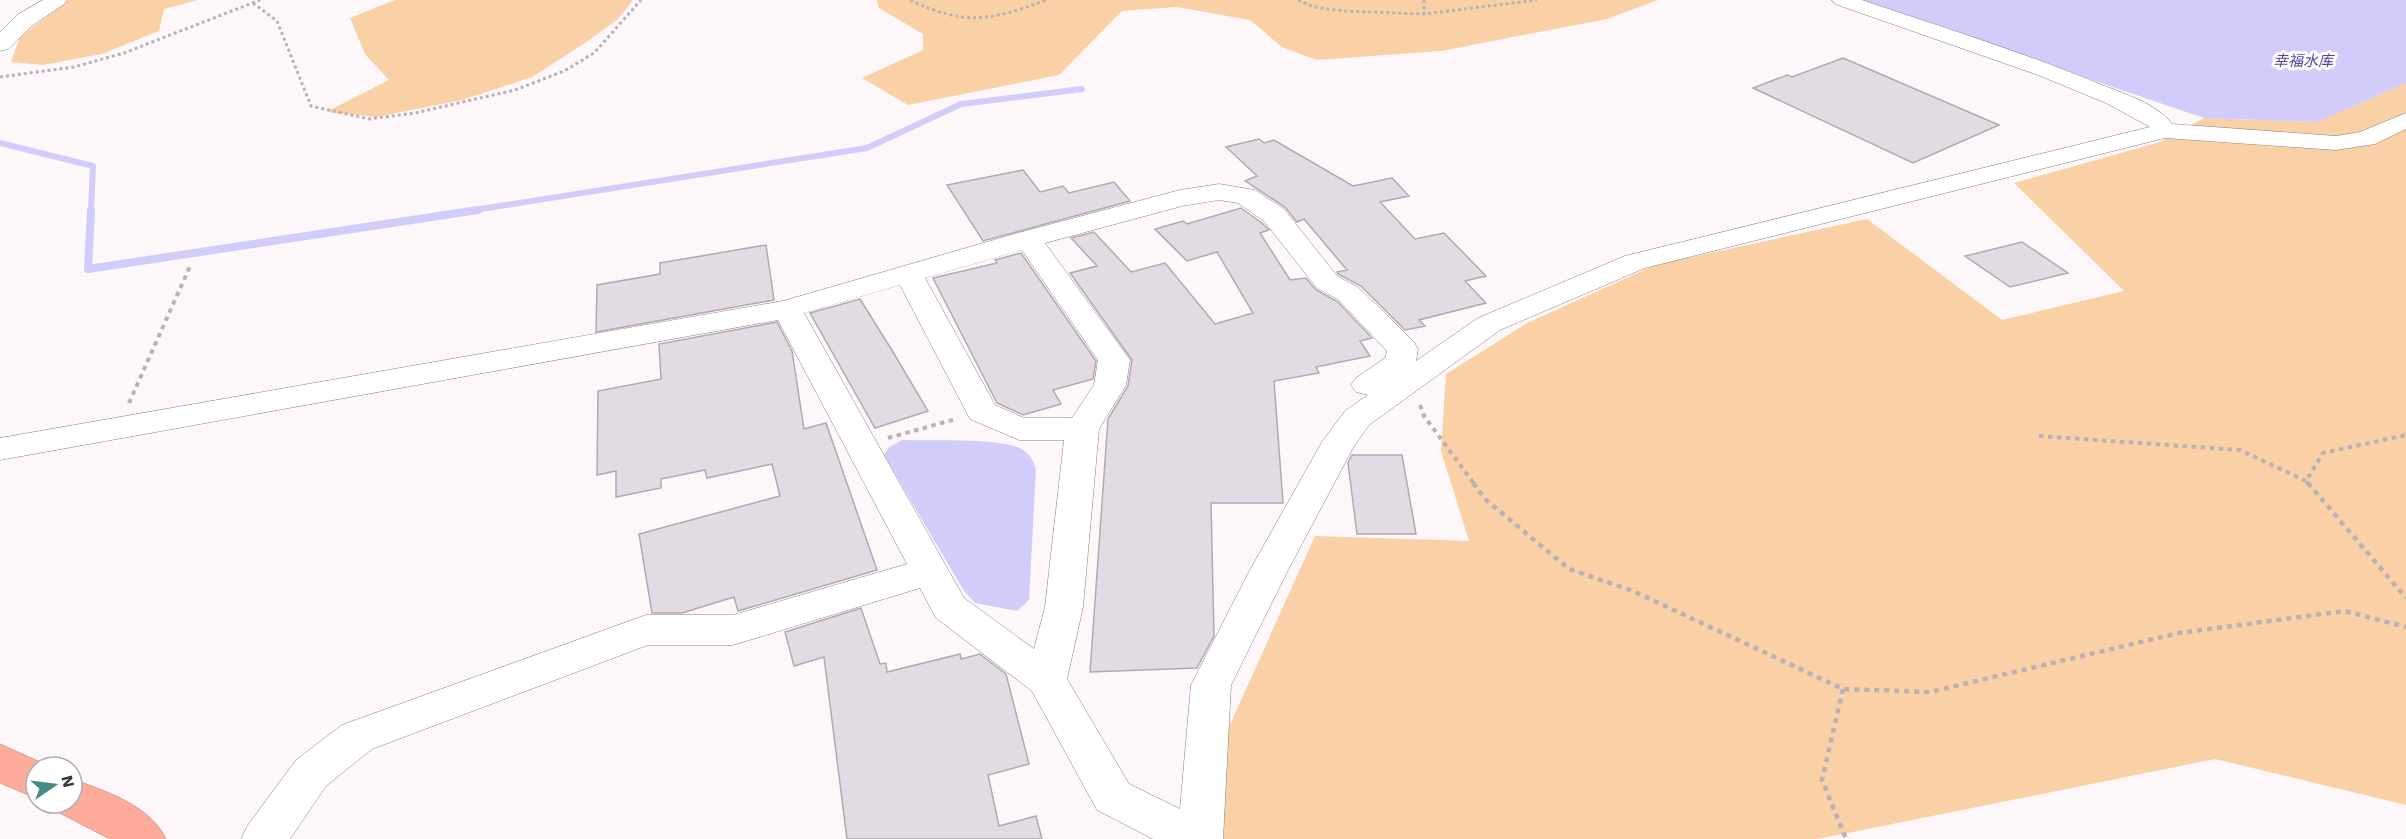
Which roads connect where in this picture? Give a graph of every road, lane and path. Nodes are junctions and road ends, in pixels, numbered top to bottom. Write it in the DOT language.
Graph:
graph roads {
  1 [pos="57,0"];
  2 [pos="260,0"];
  3 [pos="641,0"];
  4 [pos="910,0"];
  5 [pos="1046,0"];
  6 [pos="1298,0"];
  7 [pos="1424,0"];
  8 [pos="1538,0"];
  9 [pos="1842,0"];
  10 [pos="253,3"];
  11 [pos="1424,14"];
  12 [pos="0,44"];
  13 [pos="0,77"];
  14 [pos="2406,120"];
  15 [pos="2165,131"];
  16 [pos="1028,239"];
  17 [pos="191,264"];
  18 [pos="906,274"];
  19 [pos="787,309"];
  20 [pos="1412,378"];
  21 [pos="982,412"];
  22 [pos="1357,418"];
  23 [pos="118,428"];
  24 [pos="1082,429"];
  25 [pos="2406,435"];
  26 [pos="2039,436"];
  27 [pos="862,445"];
  28 [pos="0,449"];
  29 [pos="2306,481"];
  30 [pos="930,571"];
  31 [pos="2406,598"];
  32 [pos="2406,627"];
  33 [pos="1046,680"];
  34 [pos="1843,690"];
  35 [pos="0,762"];
  36 [pos="24,774"];
  37 [pos="84,804"];
  38 [pos="143,839"];
  39 [pos="264,839"];
  40 [pos="1198,839"];
  41 [pos="1846,839"];
  1 -- 12 [label="street"];
  2 -- 10 [label="path"];
  3 -- 10 [label="path"];
  4 -- 5 [label="path"];
  6 -- 11 [label="path"];
  7 -- 11 [label="path"];
  8 -- 11 [label="path"];
  9 -- 15 [label="street"];
  10 -- 13 [label="path"];
  14 -- 15 [label="street"];
  15 -- 20 [label="street"];
  16 -- 18 [label="street"];
  16 -- 22 [label="street"];
  16 -- 24 [label="street"];
  17 -- 23 [label="path"];
  18 -- 19 [label="street"];
  18 -- 21 [label="street"];
  19 -- 23 [label="street"];
  19 -- 27 [label="street"];
  20 -- 22 [label="street"];
  20 -- 34 [label="path"];
  21 -- 24 [label="street"];
  21 -- 27 [label="path"];
  22 -- 40 [label="street"];
  23 -- 28 [label="street"];
  24 -- 33 [label="street"];
  25 -- 29 [label="path"];
  26 -- 29 [label="path"];
  27 -- 30 [label="street"];
  29 -- 31 [label="path"];
  30 -- 33 [label="street"];
  30 -- 39 [label="street"];
  32 -- 34 [label="path"];
  33 -- 40 [label="street"];
  34 -- 41 [label="path"];
  35 -- 36 [label="highway"];
  37 -- 38 [label="highway"];
}
